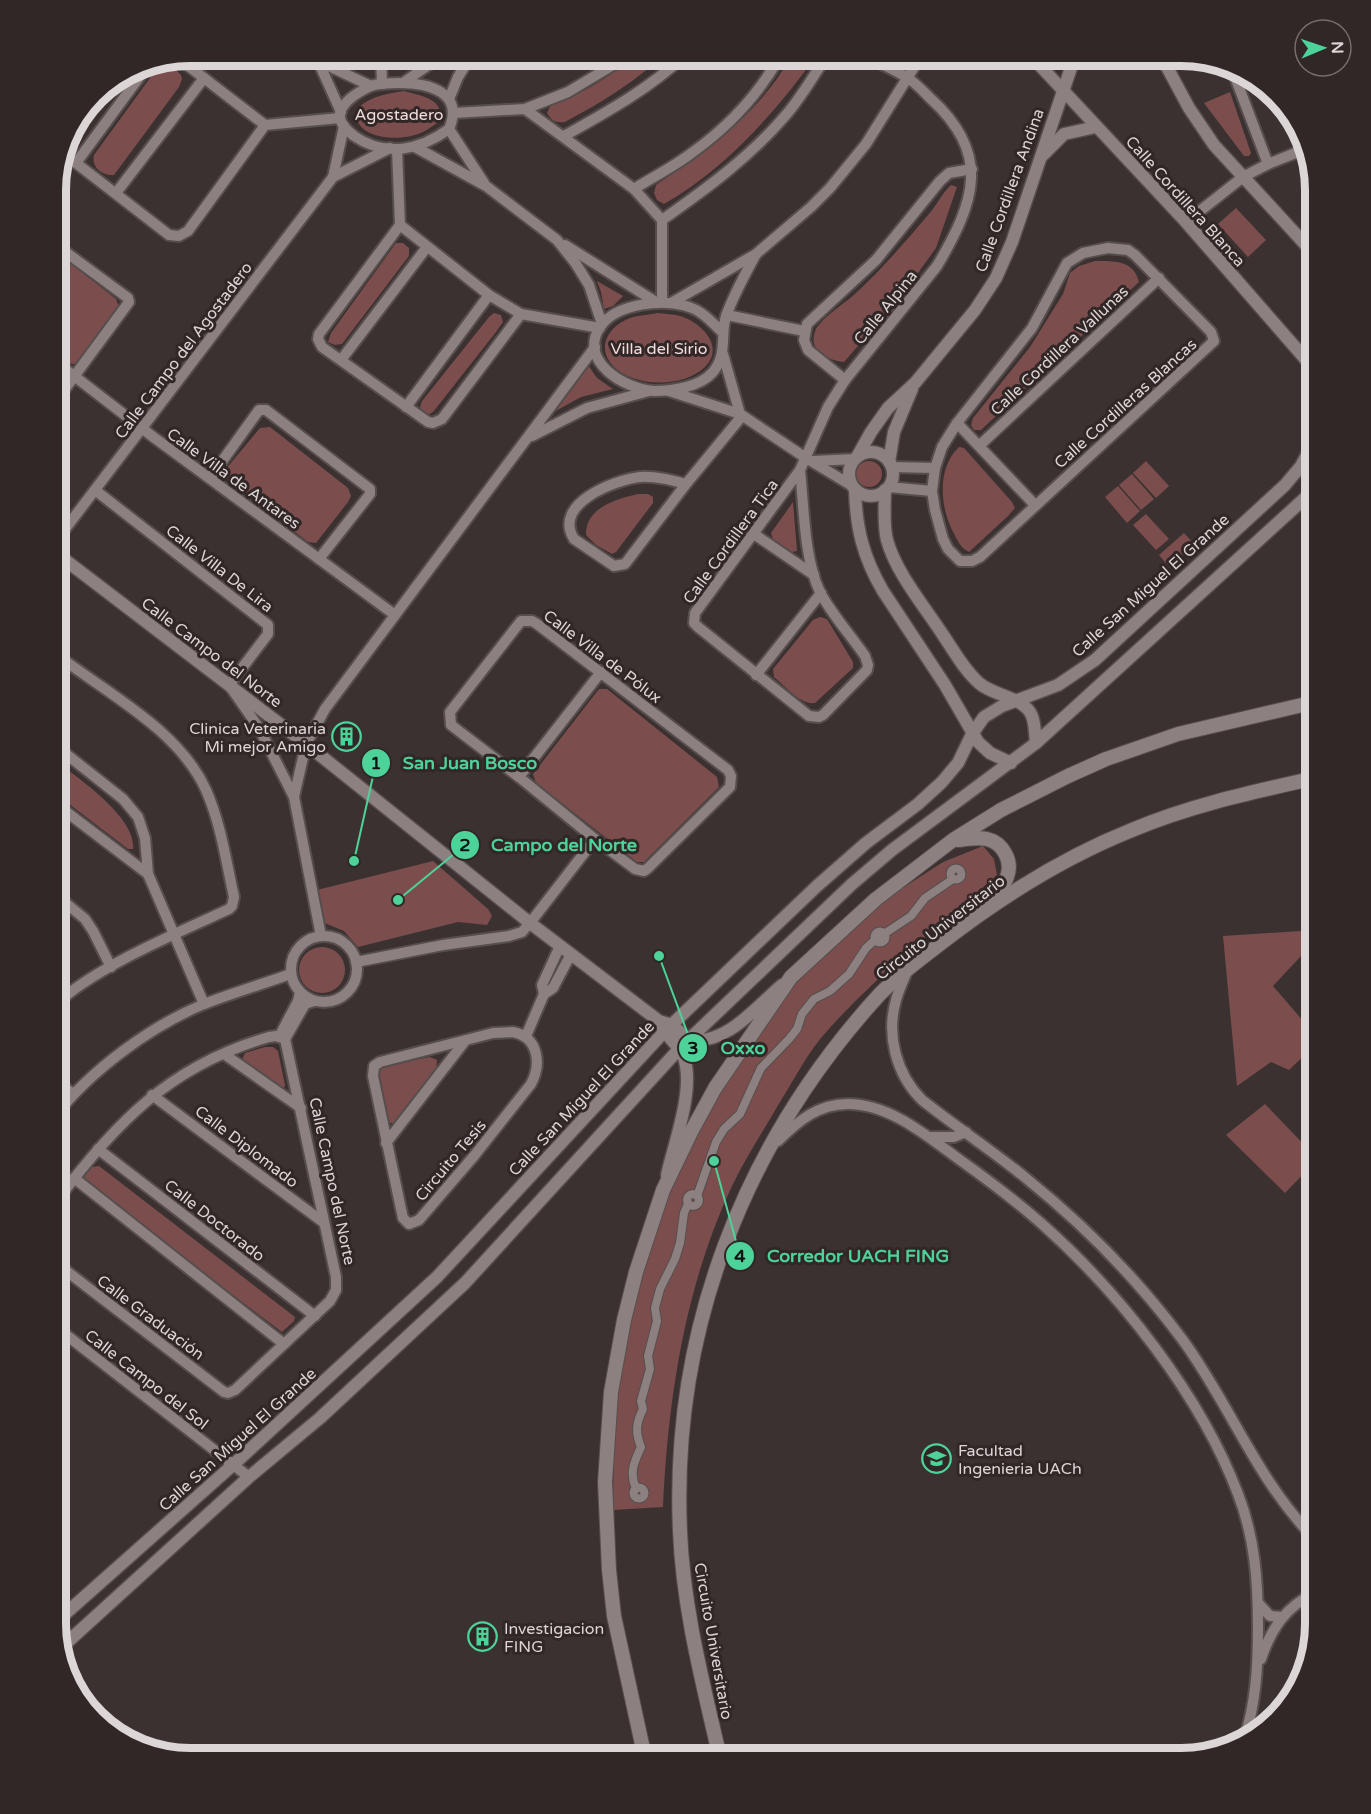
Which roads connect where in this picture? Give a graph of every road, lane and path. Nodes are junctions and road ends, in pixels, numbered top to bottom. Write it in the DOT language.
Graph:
graph roads {
  1 [pos="189,66"];
  2 [pos="318,66"];
  3 [pos="333,66"];
  4 [pos="380,66"];
  5 [pos="427,66"];
  6 [pos="465,66"];
  7 [pos="611,66"];
  8 [pos="672,66"];
  9 [pos="774,66"];
  10 [pos="820,66"];
  11 [pos="885,66"];
  12 [pos="914,66"];
  13 [pos="1040,66"];
  14 [pos="1071,66"];
  15 [pos="1167,66"];
  16 [pos="140,76"];
  17 [pos="907,77"];
  18 [pos="204,78"];
  19 [pos="1236,79"];
  20 [pos="403,83"];
  21 [pos="377,85"];
  22 [pos="1063,90"];
  23 [pos="449,99"];
  24 [pos="525,109"];
  25 [pos="454,113"];
  26 [pos="342,118"];
  27 [pos="265,125"];
  28 [pos="1096,126"];
  29 [pos="449,129"];
  30 [pos="564,136"];
  31 [pos="415,147"];
  32 [pos="393,149"];
  33 [pos="1299,152"];
  34 [pos="70,158"];
  35 [pos="1040,158"];
  36 [pos="76,163"];
  37 [pos="1268,164"];
  38 [pos="972,170"];
  39 [pos="333,177"];
  40 [pos="1243,177"];
  41 [pos="486,186"];
  42 [pos="634,189"];
  43 [pos="116,193"];
  44 [pos="662,220"];
  45 [pos="1186,222"];
  46 [pos="400,225"];
  47 [pos="557,240"];
  48 [pos="1305,243"];
  49 [pos="427,247"];
  50 [pos="66,252"];
  51 [pos="756,254"];
  52 [pos="1159,278"];
  53 [pos="489,295"];
  54 [pos="663,302"];
  55 [pos="521,315"];
  56 [pos="727,315"];
  57 [pos="601,326"];
  58 [pos="804,331"];
  59 [pos="722,332"];
  60 [pos="595,347"];
  61 [pos="723,354"];
  62 [pos="1305,357"];
  63 [pos="341,360"];
  64 [pos="66,370"];
  65 [pos="74,376"];
  66 [pos="846,380"];
  67 [pos="915,383"];
  68 [pos="66,387"];
  69 [pos="650,390"];
  70 [pos="666,390"];
  71 [pos="406,407"];
  72 [pos="741,415"];
  73 [pos="957,423"];
  74 [pos="142,428"];
  75 [pos="530,437"];
  76 [pos="980,445"];
  77 [pos="856,458"];
  78 [pos="1305,459"];
  79 [pos="810,460"];
  80 [pos="890,464"];
  81 [pos="935,468"];
  82 [pos="800,470"];
  83 [pos="210,478"];
  84 [pos="686,484"];
  85 [pos="854,488"];
  86 [pos="887,488"];
  87 [pos="94,490"];
  88 [pos="932,491"];
  89 [pos="1305,499"];
  90 [pos="1035,505"];
  91 [pos="66,528"];
  92 [pos="754,534"];
  93 [pos="319,559"];
  94 [pos="66,561"];
  95 [pos="814,575"];
  96 [pos="820,593"];
  97 [pos="395,615"];
  98 [pos="66,664"];
  99 [pos="601,672"];
  100 [pos="756,675"];
  101 [pos="229,685"];
  102 [pos="1016,702"];
  103 [pos="1305,705"];
  104 [pos="972,734"];
  105 [pos="1036,743"];
  106 [pos="306,744"];
  107 [pos="66,754"];
  108 [pos="1011,763"];
  109 [pos="519,777"];
  110 [pos="1305,780"];
  111 [pos="294,796"];
  112 [pos="66,812"];
  113 [pos="595,839"];
  114 [pos="953,840"];
  115 [pos="148,874"];
  116 [pos="953,879"];
  117 [pos="66,903"];
  118 [pos="972,919"];
  119 [pos="531,923"];
  120 [pos="174,934"];
  121 [pos="321,936"];
  122 [pos="560,946"];
  123 [pos="571,954"];
  124 [pos="356,962"];
  125 [pos="111,966"];
  126 [pos="909,968"];
  127 [pos="291,974"];
  128 [pos="791,977"];
  129 [pos="66,989"];
  130 [pos="300,992"];
  131 [pos="544,994"];
  132 [pos="314,1001"];
  133 [pos="204,1004"];
  134 [pos="665,1026"];
  135 [pos="526,1036"];
  136 [pos="282,1038"];
  137 [pos="689,1040"];
  138 [pos="465,1041"];
  139 [pos="679,1049"];
  140 [pos="224,1054"];
  141 [pos="66,1089"];
  142 [pos="73,1094"];
  143 [pos="152,1095"];
  144 [pos="66,1103"];
  145 [pos="301,1108"];
  146 [pos="966,1132"];
  147 [pos="929,1137"];
  148 [pos="386,1143"];
  149 [pos="98,1149"];
  150 [pos="765,1154"];
  151 [pos="74,1178"];
  152 [pos="66,1189"];
  153 [pos="663,1190"];
  154 [pos="323,1222"];
  155 [pos="66,1271"];
  156 [pos="315,1316"];
  157 [pos="66,1335"];
  158 [pos="284,1344"];
  159 [pos="228,1393"];
  160 [pos="234,1464"];
  161 [pos="249,1477"];
  162 [pos="636,1489"];
  163 [pos="1305,1528"];
  164 [pos="1305,1599"];
  165 [pos="1258,1604"];
  166 [pos="66,1613"];
  167 [pos="1282,1617"];
  168 [pos="67,1642"];
  169 [pos="1258,1667"];
  170 [pos="1247,1729"];
  171 [pos="643,1748"];
  172 [pos="718,1748"];
  1 -- 18 [label="street"];
  2 -- 26 [label="street"];
  3 -- 21 [label="street"];
  4 -- 21 [label="street"];
  5 -- 20 [label="street"];
  6 -- 23 [label="street"];
  7 -- 24 [label="street"];
  8 -- 30 [label="street"];
  9 -- 42 [label="street"];
  10 -- 44 [label="street"];
  11 -- 17 [label="street, Calle Alpina"];
  12 -- 17 [label="street"];
  13 -- 22 [label="street, Calle Cordillera Blanca"];
  14 -- 22 [label="street, Calle Cordillera Andina"];
  15 -- 40 [label="street"];
  16 -- 36 [label="street"];
  17 -- 38 [label="street, Calle Alpina"];
  17 -- 51 [label="street"];
  18 -- 27 [label="street"];
  18 -- 43 [label="street"];
  19 -- 37 [label="street"];
  20 -- 21 [label="street"];
  20 -- 23 [label="street"];
  21 -- 26 [label="street"];
  22 -- 28 [label="street, Calle Cordillera Blanca"];
  22 -- 35 [label="street, Calle Cordillera Andina"];
  23 -- 25 [label="street"];
  24 -- 25 [label="street"];
  24 -- 30 [label="street"];
  25 -- 29 [label="street"];
  26 -- 27 [label="street"];
  26 -- 32 [label="street"];
  26 -- 39 [label="street"];
  27 -- 43 [label="street"];
  28 -- 35 [label="street"];
  28 -- 45 [label="street, Calle Cordillera Blanca"];
  29 -- 31 [label="street"];
  29 -- 41 [label="street"];
  30 -- 42 [label="street"];
  31 -- 32 [label="street"];
  31 -- 41 [label="street"];
  32 -- 39 [label="street"];
  32 -- 46 [label="street"];
  33 -- 37 [label="street"];
  34 -- 36 [label="street"];
  35 -- 67 [label="street, Calle Cordillera Andina"];
  36 -- 43 [label="street"];
  37 -- 40 [label="street"];
  38 -- 58 [label="street"];
  38 -- 66 [label="street, Calle Alpina"];
  39 -- 74 [label="street, Calle Campo del Agostadero"];
  40 -- 45 [label="street"];
  40 -- 48 [label="street"];
  41 -- 47 [label="street"];
  42 -- 44 [label="street"];
  44 -- 54 [label="street"];
  45 -- 62 [label="street, Calle Cordillera Blanca"];
  46 -- 49 [label="street"];
  46 -- 63 [label="street"];
  47 -- 54 [label="street"];
  47 -- 57 [label="street"];
  49 -- 53 [label="street"];
  49 -- 63 [label="street"];
  50 -- 65 [label="street"];
  51 -- 54 [label="street"];
  51 -- 56 [label="street"];
  52 -- 73 [label="street, Calle Cordilleras Blancas"];
  52 -- 76 [label="street, Calle Cordillera Vallunas"];
  52 -- 90 [label="street, Calle Cordilleras Blancas"];
  53 -- 55 [label="street"];
  53 -- 71 [label="street"];
  54 -- 57 [label="street"];
  54 -- 59 [label="street"];
  55 -- 57 [label="street"];
  55 -- 71 [label="street"];
  56 -- 58 [label="street"];
  56 -- 59 [label="street"];
  57 -- 60 [label="street"];
  58 -- 66 [label="street"];
  59 -- 61 [label="street"];
  60 -- 69 [label="street"];
  60 -- 75 [label="street"];
  61 -- 70 [label="street"];
  61 -- 72 [label="street"];
  63 -- 71 [label="street"];
  64 -- 65 [label="street, Calle Villa de Antares"];
  65 -- 68 [label="street"];
  65 -- 74 [label="street, Calle Villa de Antares"];
  66 -- 79 [label="street, Calle Alpina"];
  67 -- 77 [label="street, Calle Cordillera Andina"];
  67 -- 80 [label="street, Calle Cordillera Andina"];
  69 -- 70 [label="street"];
  69 -- 75 [label="street"];
  70 -- 72 [label="street"];
  72 -- 79 [label="street"];
  72 -- 84 [label="street"];
  73 -- 76 [label="street"];
  73 -- 81 [label="street, Calle Cordilleras Blancas"];
  74 -- 83 [label="street, Calle Villa de Antares"];
  74 -- 87 [label="street, Calle Campo del Agostadero"];
  75 -- 97 [label="street"];
  76 -- 90 [label="street"];
  77 -- 79 [label="street"];
  77 -- 80 [label="street"];
  77 -- 85 [label="street"];
  78 -- 102 [label="street, Calle San Miguel El Grande"];
  79 -- 82 [label="street, Calle Cordillera Tica"];
  79 -- 85 [label="street"];
  80 -- 81 [label="street"];
  80 -- 86 [label="street"];
  81 -- 88 [label="street, Calle Cordilleras Blancas"];
  82 -- 92 [label="street, Calle Cordillera Tica"];
  82 -- 95 [label="street, Calle Cordillera Tica"];
  83 -- 93 [label="street, Calle Villa de Antares"];
  83 -- 93 [label="street"];
  84 -- 84 [label="street"];
  85 -- 86 [label="street"];
  85 -- 104 [label="street"];
  86 -- 88 [label="street"];
  86 -- 102 [label="street"];
  87 -- 91 [label="street, Calle Campo del Agostadero"];
  87 -- 101 [label="street, Calle Villa De Lira"];
  88 -- 90 [label="street, Calle Cordilleras Blancas"];
  89 -- 105 [label="street"];
  92 -- 95 [label="street"];
  92 -- 100 [label="street, Calle Cordillera Tica"];
  93 -- 97 [label="street, Calle Villa de Antares"];
  94 -- 101 [label="street, Calle Campo del Norte"];
  95 -- 96 [label="street, Calle Cordillera Tica"];
  96 -- 100 [label="street"];
  96 -- 100 [label="street, Calle Cordillera Tica"];
  97 -- 106 [label="street"];
  98 -- 120 [label="street"];
  99 -- 109 [label="street"];
  99 -- 109 [label="street, Calle Villa de Pólux"];
  99 -- 113 [label="street, Calle Villa de Pólux"];
  101 -- 106 [label="street, Calle Campo del Norte"];
  101 -- 111 [label="street, Calle Campo del Norte"];
  102 -- 104 [label="street, Calle San Miguel El Grande"];
  102 -- 105 [label="street"];
  103 -- 114 [label="main road"];
  104 -- 108 [label="street"];
  104 -- 134 [label="street, Calle San Miguel El Grande"];
  105 -- 108 [label="street"];
  106 -- 111 [label="street, Calle Campo del Norte"];
  106 -- 119 [label="street, Calle Campo del Norte"];
  107 -- 115 [label="street"];
  108 -- 137 [label="street"];
  109 -- 113 [label="street, Calle Villa de Pólux"];
  110 -- 118 [label="main road, Circuito Universitario"];
  111 -- 121 [label="street, Calle Campo del Norte"];
  112 -- 115 [label="street"];
  113 -- 119 [label="street"];
  114 -- 118 [label="main road"];
  114 -- 128 [label="main road"];
  115 -- 120 [label="street"];
  116 -- 162 [label="street"];
  117 -- 125 [label="street"];
  118 -- 126 [label="main road, Circuito Universitario"];
  119 -- 122 [label="street, Calle Campo del Norte"];
  119 -- 124 [label="street"];
  120 -- 125 [label="street"];
  120 -- 133 [label="street"];
  121 -- 124 [label="street"];
  121 -- 127 [label="street"];
  122 -- 123 [label="street, Calle Campo del Norte"];
  122 -- 131 [label="street"];
  123 -- 131 [label="street"];
  123 -- 134 [label="street, Calle Campo del Norte"];
  124 -- 132 [label="street"];
  125 -- 129 [label="street"];
  126 -- 146 [label="street"];
  126 -- 150 [label="main road, Circuito Universitario"];
  127 -- 130 [label="street"];
  127 -- 133 [label="street"];
  128 -- 137 [label="street"];
  128 -- 153 [label="main road"];
  130 -- 132 [label="street"];
  130 -- 136 [label="street"];
  131 -- 135 [label="street"];
  132 -- 136 [label="street"];
  133 -- 142 [label="street"];
  134 -- 137 [label="street, Calle Campo del Norte"];
  134 -- 139 [label="street, Calle Campo del Norte"];
  134 -- 160 [label="street, Calle San Miguel El Grande"];
  135 -- 138 [label="street, Circuito Tesis"];
  135 -- 148 [label="street, Circuito Tesis"];
  136 -- 140 [label="street"];
  136 -- 145 [label="street, Calle Campo del Norte"];
  137 -- 139 [label="street"];
  138 -- 148 [label="street"];
  138 -- 148 [label="street, Circuito Tesis"];
  139 -- 153 [label="street"];
  139 -- 161 [label="street"];
  140 -- 143 [label="street"];
  140 -- 145 [label="street"];
  141 -- 142 [label="street"];
  142 -- 144 [label="street"];
  143 -- 149 [label="street"];
  143 -- 154 [label="street, Calle Diplomado"];
  145 -- 154 [label="street, Calle Campo del Norte"];
  146 -- 147 [label="street"];
  146 -- 163 [label="street"];
  147 -- 150 [label="street"];
  147 -- 165 [label="street"];
  149 -- 151 [label="street"];
  149 -- 156 [label="street, Calle Doctorado"];
  150 -- 172 [label="main road, Circuito Universitario"];
  151 -- 152 [label="street"];
  151 -- 158 [label="street"];
  153 -- 171 [label="main road"];
  154 -- 156 [label="street, Calle Campo del Norte"];
  155 -- 159 [label="street, Calle Graduación"];
  156 -- 158 [label="street, Calle Campo del Norte"];
  157 -- 160 [label="street, Calle Campo del Sol"];
  158 -- 159 [label="street, Calle Campo del Norte"];
  160 -- 161 [label="street, Calle Campo del Sol"];
  160 -- 166 [label="street, Calle San Miguel El Grande"];
  161 -- 168 [label="street"];
  164 -- 167 [label="street"];
  165 -- 167 [label="street"];
  165 -- 169 [label="street"];
  167 -- 169 [label="street"];
  169 -- 170 [label="street"];
}
